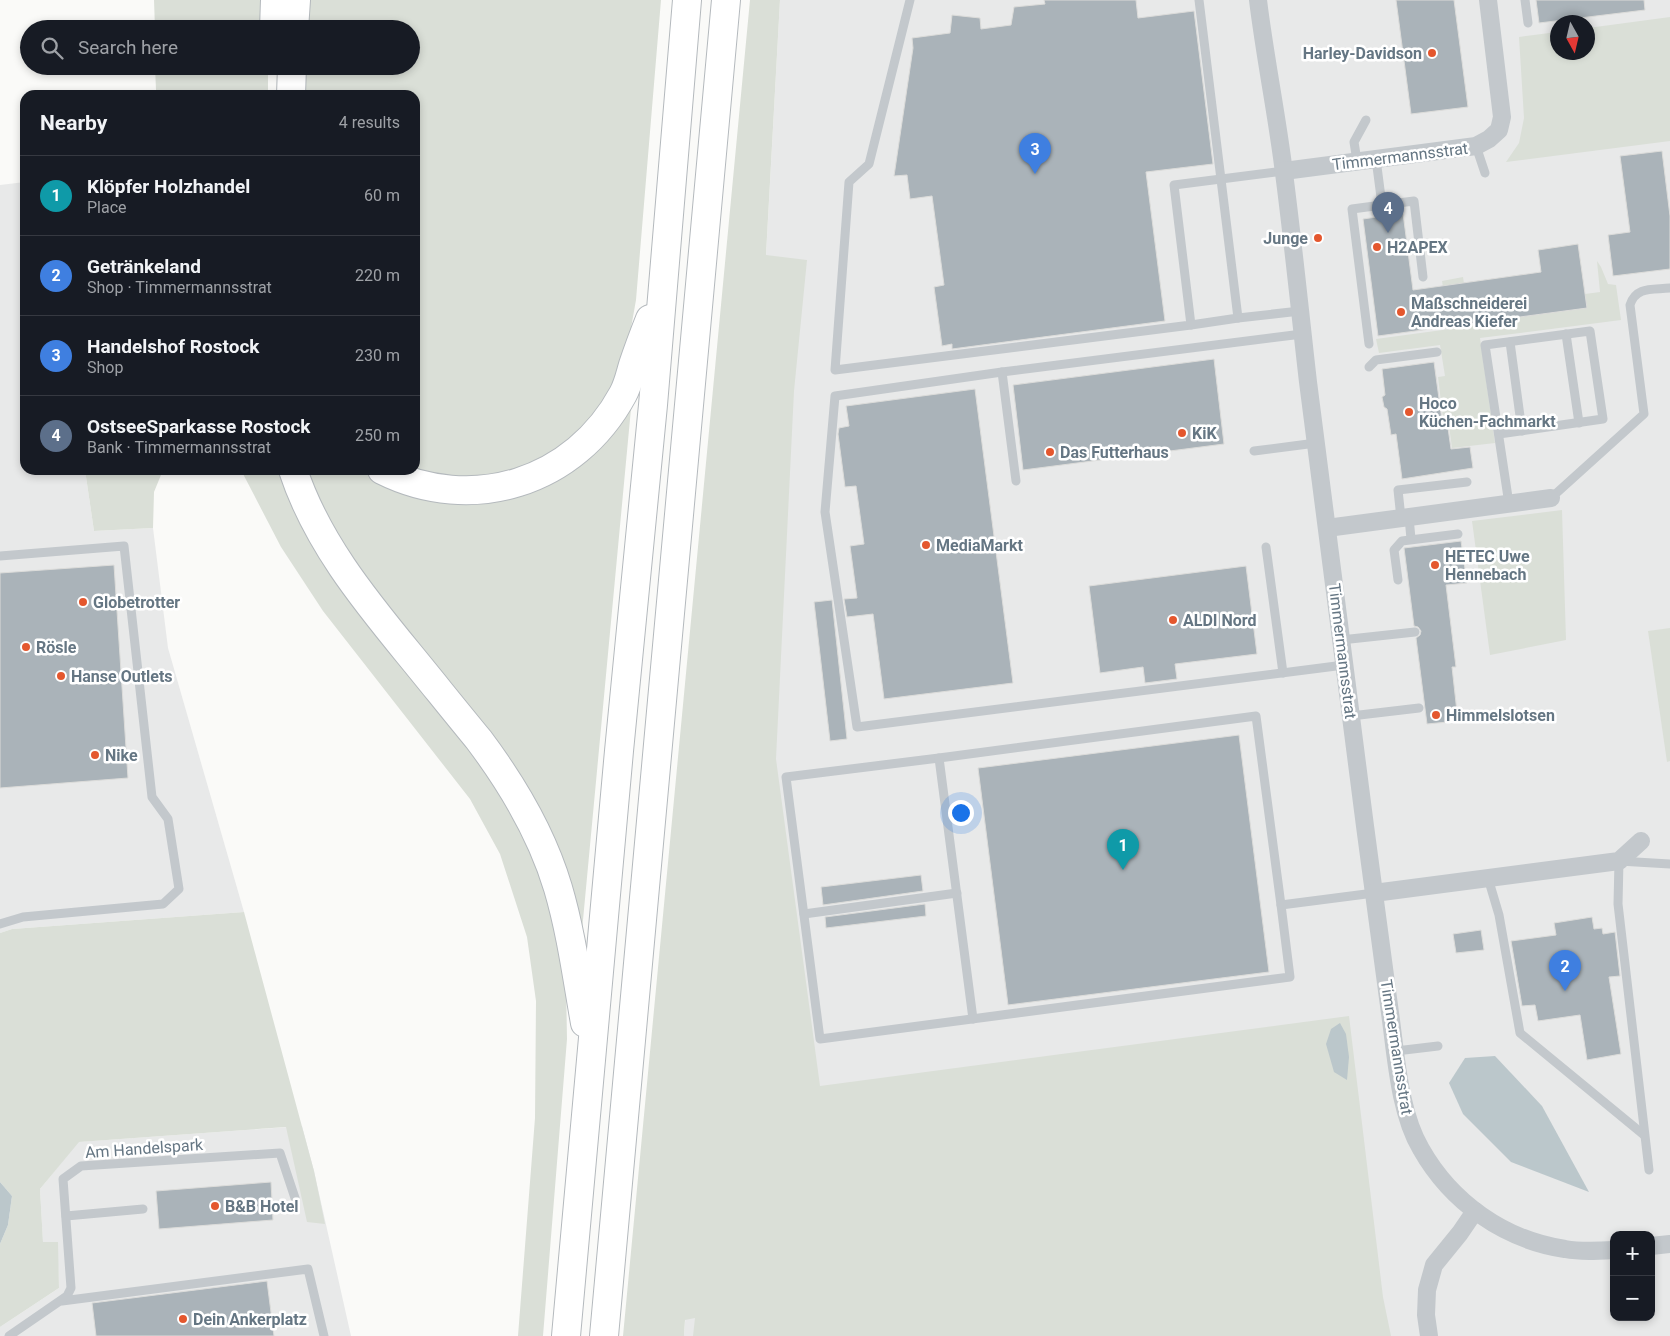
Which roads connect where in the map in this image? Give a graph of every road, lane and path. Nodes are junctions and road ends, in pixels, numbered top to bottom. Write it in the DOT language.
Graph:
graph roads {
  1 [pos="275,0"];
  2 [pos="296,0"];
  3 [pos="687,0"];
  4 [pos="726,0"];
  5 [pos="910,0"];
  6 [pos="1199,0"];
  7 [pos="1258,0"];
  8 [pos="1488,0"];
  9 [pos="1525,0"];
  10 [pos="274,20"];
  11 [pos="295,20"];
  12 [pos="1528,23"];
  13 [pos="274,75"];
  14 [pos="292,75"];
  15 [pos="273,90"];
  16 [pos="291,90"];
  17 [pos="1366,120"];
  18 [pos="1476,146"];
  19 [pos="1376,159"];
  20 [pos="1357,161"];
  21 [pos="1284,170"];
  22 [pos="1485,173"];
  23 [pos="1221,179"];
  24 [pos="1382,205"];
  25 [pos="1423,277"];
  26 [pos="662,287"];
  27 [pos="1670,288"];
  28 [pos="1300,311"];
  29 [pos="1238,318"];
  30 [pos="1190,325"];
  31 [pos="1302,334"];
  32 [pos="1566,334"];
  33 [pos="1510,342"];
  34 [pos="1369,344"];
  35 [pos="1436,352"];
  36 [pos="1369,367"];
  37 [pos="1002,372"];
  38 [pos="1579,422"];
  39 [pos="1522,430"];
  40 [pos="1499,434"];
  41 [pos="1316,443"];
  42 [pos="1254,451"];
  43 [pos="295,475"];
  44 [pos="392,475"];
  45 [pos="1016,481"];
  46 [pos="1467,482"];
  47 [pos="1551,498"];
  48 [pos="1509,504"];
  49 [pos="1405,517"];
  50 [pos="1328,528"];
  51 [pos="1458,534"];
  52 [pos="1411,539"];
  53 [pos="1266,547"];
  54 [pos="0,556"];
  55 [pos="1398,580"];
  56 [pos="1415,632"];
  57 [pos="1341,640"];
  58 [pos="1344,664"];
  59 [pos="1282,672"];
  60 [pos="1419,708"];
  61 [pos="1351,716"];
  62 [pos="939,758"];
  63 [pos="1641,841"];
  64 [pos="1619,861"];
  65 [pos="1670,864"];
  66 [pos="1488,878"];
  67 [pos="957,893"];
  68 [pos="1374,893"];
  69 [pos="1282,905"];
  70 [pos="804,914"];
  71 [pos="0,924"];
  72 [pos="973,1019"];
  73 [pos="1438,1046"];
  74 [pos="1396,1051"];
  75 [pos="591,1053"];
  76 [pos="1644,1135"];
  77 [pos="1649,1170"];
  78 [pos="295,1198"];
  79 [pos="143,1209"];
  80 [pos="1474,1211"];
  81 [pos="66,1216"];
  82 [pos="1670,1244"];
  83 [pos="1655,1246"];
  84 [pos="1610,1250"];
  85 [pos="60,1301"];
  86 [pos="9,1336"];
  87 [pos="324,1336"];
  88 [pos="566,1336"];
  89 [pos="604,1336"];
  90 [pos="1429,1336"];
  1 -- 10 [label="highway"];
  2 -- 11 [label="highway"];
  3 -- 26 [label="highway"];
  4 -- 89 [label="highway"];
  5 -- 30 [label="lane"];
  6 -- 23 [label="lane"];
  7 -- 21 [label="street, Timmermannsstrat"];
  8 -- 18 [label="street, Timmermannsstrat"];
  9 -- 12 [label="lane"];
  13 -- 15 [label="highway"];
  14 -- 16 [label="highway"];
  17 -- 20 [label="lane"];
  18 -- 19 [label="street, Timmermannsstrat"];
  18 -- 22 [label="lane"];
  19 -- 20 [label="street, Timmermannsstrat"];
  19 -- 24 [label="lane"];
  20 -- 21 [label="street, Timmermannsstrat"];
  21 -- 23 [label="lane"];
  21 -- 28 [label="street, Timmermannsstrat"];
  23 -- 29 [label="lane"];
  23 -- 30 [label="lane"];
  24 -- 25 [label="lane"];
  24 -- 34 [label="lane"];
  26 -- 44 [label="highway"];
  26 -- 75 [label="highway"];
  27 -- 47 [label="lane"];
  28 -- 29 [label="lane"];
  28 -- 31 [label="street, Timmermannsstrat"];
  29 -- 30 [label="lane"];
  31 -- 37 [label="lane"];
  31 -- 41 [label="street, Timmermannsstrat"];
  32 -- 33 [label="lane"];
  32 -- 38 [label="lane"];
  32 -- 38 [label="lane"];
  33 -- 39 [label="lane"];
  33 -- 40 [label="lane"];
  35 -- 36 [label="lane"];
  37 -- 45 [label="lane"];
  37 -- 59 [label="lane"];
  38 -- 39 [label="lane"];
  39 -- 40 [label="lane"];
  40 -- 48 [label="lane"];
  41 -- 42 [label="lane"];
  41 -- 50 [label="street, Timmermannsstrat"];
  43 -- 75 [label="highway"];
  46 -- 49 [label="lane"];
  47 -- 48 [label="street"];
  48 -- 49 [label="street"];
  49 -- 50 [label="street"];
  49 -- 52 [label="lane"];
  50 -- 57 [label="street, Timmermannsstrat"];
  51 -- 52 [label="lane"];
  52 -- 55 [label="lane"];
  53 -- 59 [label="lane"];
  54 -- 71 [label="lane"];
  56 -- 57 [label="lane"];
  57 -- 58 [label="street, Timmermannsstrat"];
  58 -- 59 [label="lane"];
  58 -- 61 [label="street, Timmermannsstrat"];
  60 -- 61 [label="lane"];
  61 -- 68 [label="street, Timmermannsstrat"];
  62 -- 67 [label="lane"];
  62 -- 69 [label="lane"];
  62 -- 70 [label="lane"];
  63 -- 64 [label="street"];
  64 -- 65 [label="lane"];
  64 -- 66 [label="street"];
  64 -- 76 [label="lane"];
  66 -- 68 [label="street"];
  66 -- 76 [label="lane"];
  67 -- 70 [label="lane"];
  67 -- 72 [label="lane"];
  68 -- 69 [label="lane"];
  68 -- 74 [label="street, Timmermannsstrat"];
  69 -- 72 [label="lane"];
  70 -- 72 [label="lane"];
  73 -- 74 [label="lane"];
  74 -- 80 [label="street, Timmermannsstrat"];
  75 -- 88 [label="highway"];
  76 -- 77 [label="lane"];
  78 -- 81 [label="lane, Am Handelspark"];
  79 -- 81 [label="lane"];
  80 -- 84 [label="street, Timmermannsstrat"];
  80 -- 90 [label="street"];
  81 -- 85 [label="lane, Am Handelspark"];
  82 -- 83 [label="street"];
  85 -- 86 [label="lane, Am Handelspark"];
  85 -- 87 [label="lane, Am Handelspark"];
}
